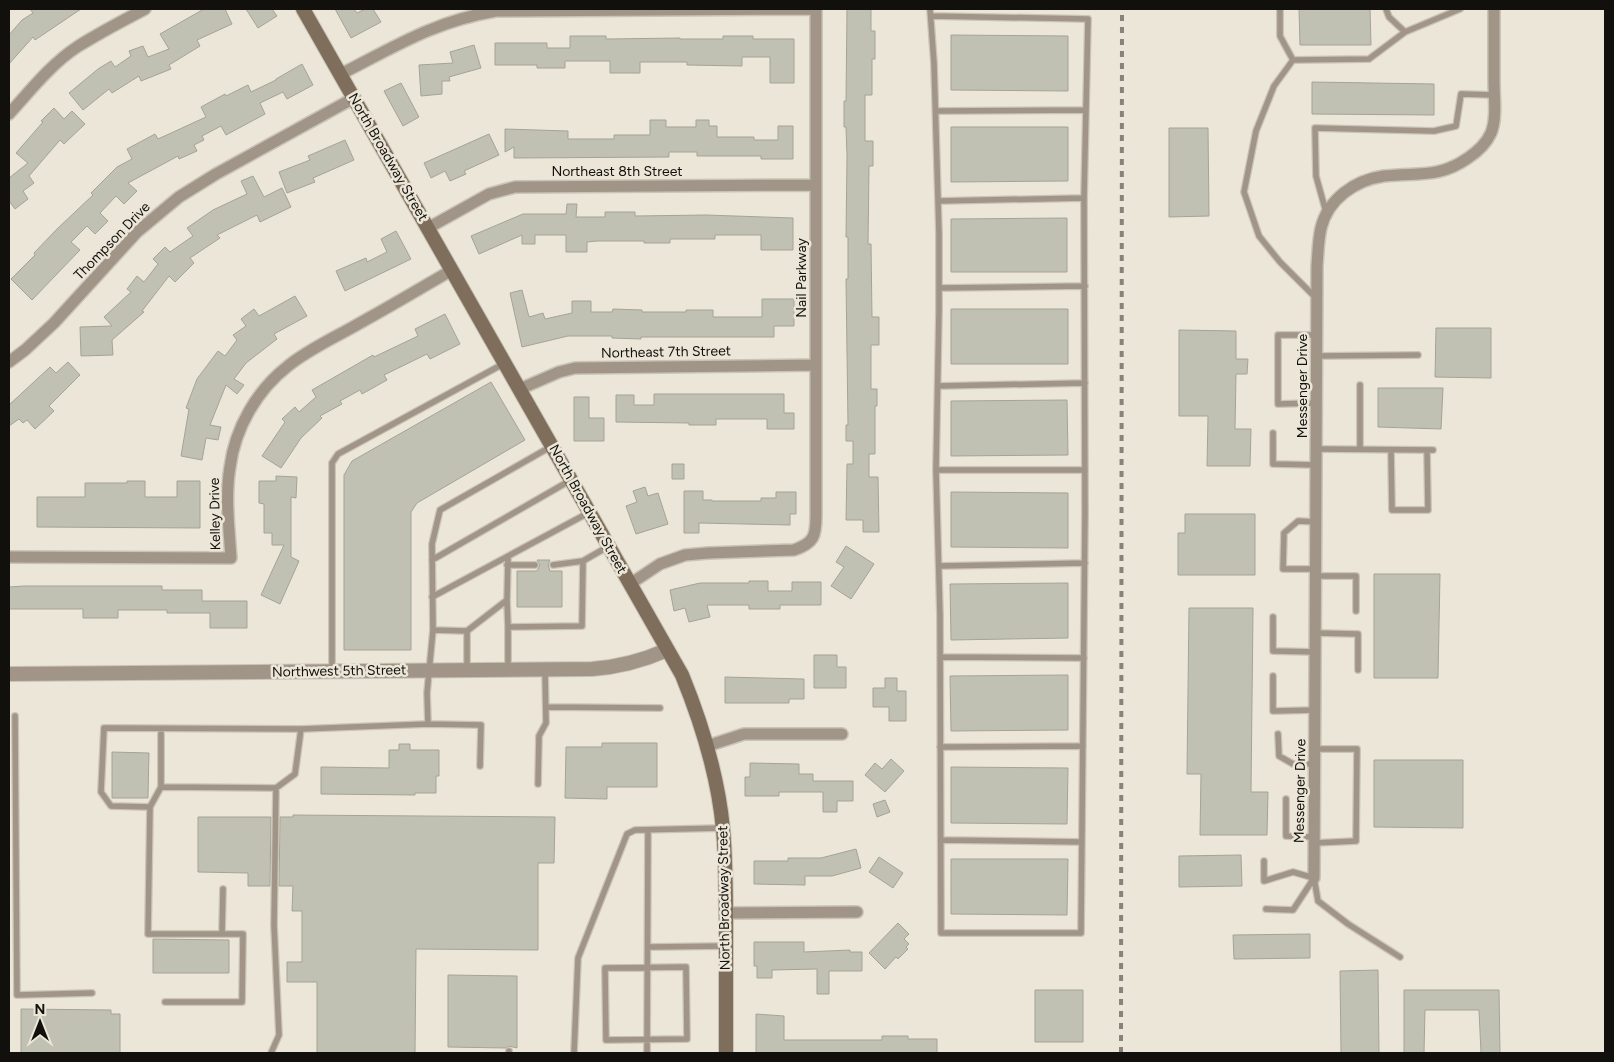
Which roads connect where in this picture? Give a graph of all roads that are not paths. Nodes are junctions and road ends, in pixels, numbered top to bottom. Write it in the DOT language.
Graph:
graph roads {
  1 [pos="144,9"];
  2 [pos="303,9"];
  3 [pos="816,9"];
  4 [pos="930,9"];
  5 [pos="1280,9"];
  6 [pos="1386,9"];
  7 [pos="1460,9"];
  8 [pos="1494,9"];
  9 [pos="931,16"];
  10 [pos="1405,32"];
  11 [pos="1293,60"];
  12 [pos="340,74"];
  13 [pos="1494,95"];
  14 [pos="354,98"];
  15 [pos="1086,110"];
  16 [pos="936,111"];
  17 [pos="9,114"];
  18 [pos="816,186"];
  19 [pos="1084,198"];
  20 [pos="938,201"];
  21 [pos="1326,214"];
  22 [pos="428,228"];
  23 [pos="452,270"];
  24 [pos="1085,286"];
  25 [pos="939,288"];
  26 [pos="1317,300"];
  27 [pos="1317,335"];
  28 [pos="1418,355"];
  29 [pos="1317,356"];
  30 [pos="9,362"];
  31 [pos="505,363"];
  32 [pos="816,365"];
  33 [pos="1085,383"];
  34 [pos="1360,385"];
  35 [pos="938,386"];
  36 [pos="520,389"];
  37 [pos="1317,403"];
  38 [pos="1273,433"];
  39 [pos="552,446"];
  40 [pos="1317,449"];
  41 [pos="1360,449"];
  42 [pos="1391,450"];
  43 [pos="1317,465"];
  44 [pos="936,470"];
  45 [pos="1085,470"];
  46 [pos="571,480"];
  47 [pos="590,512"];
  48 [pos="1317,522"];
  49 [pos="609,546"];
  50 [pos="9,557"];
  51 [pos="508,558"];
  52 [pos="432,560"];
  53 [pos="583,561"];
  54 [pos="1085,563"];
  55 [pos="507,565"];
  56 [pos="535,565"];
  57 [pos="553,565"];
  58 [pos="939,566"];
  59 [pos="1317,572"];
  60 [pos="630,584"];
  61 [pos="432,597"];
  62 [pos="507,600"];
  63 [pos="1356,611"];
  64 [pos="1273,617"];
  65 [pos="508,627"];
  66 [pos="433,630"];
  67 [pos="468,631"];
  68 [pos="1316,633"];
  69 [pos="667,650"];
  70 [pos="1316,652"];
  71 [pos="940,657"];
  72 [pos="1084,658"];
  73 [pos="430,670"];
  74 [pos="467,670"];
  75 [pos="508,670"];
  76 [pos="545,670"];
  77 [pos="1358,670"];
  78 [pos="332,671"];
  79 [pos="9,674"];
  80 [pos="1273,676"];
  81 [pos="546,707"];
  82 [pos="660,708"];
  83 [pos="1316,710"];
  84 [pos="14,716"];
  85 [pos="428,724"];
  86 [pos="160,728"];
  87 [pos="301,729"];
  88 [pos="842,734"];
  89 [pos="1278,734"];
  90 [pos="706,746"];
  91 [pos="1083,746"];
  92 [pos="940,747"];
  93 [pos="1315,749"];
  94 [pos="1315,764"];
  95 [pos="480,766"];
  96 [pos="538,784"];
  97 [pos="160,787"];
  98 [pos="276,788"];
  99 [pos="1286,799"];
  100 [pos="150,807"];
  101 [pos="723,828"];
  102 [pos="648,830"];
  103 [pos="941,840"];
  104 [pos="1314,840"];
  105 [pos="1082,842"];
  106 [pos="1264,861"];
  107 [pos="1314,878"];
  108 [pos="223,889"];
  109 [pos="1266,909"];
  110 [pos="857,912"];
  111 [pos="726,913"];
  112 [pos="222,934"];
  113 [pos="726,946"];
  114 [pos="648,947"];
  115 [pos="1400,957"];
  116 [pos="648,968"];
  117 [pos="92,993"];
  118 [pos="164,1002"];
  119 [pos="647,1040"];
  120 [pos="271,1053"];
  121 [pos="574,1053"];
  122 [pos="647,1053"];
  123 [pos="726,1053"];
  1 -- 17 [label="street"];
  2 -- 12 [label="main road, North Broadway Street"];
  3 -- 12 [label="street"];
  3 -- 18 [label="street, Nail Parkway"];
  4 -- 9 [label="lane"];
  5 -- 11 [label="lane"];
  6 -- 10 [label="lane"];
  7 -- 10 [label="lane"];
  8 -- 13 [label="street, Messenger Drive"];
  9 -- 15 [label="lane"];
  9 -- 16 [label="lane"];
  10 -- 11 [label="lane"];
  11 -- 26 [label="lane"];
  12 -- 14 [label="main road, North Broadway Street"];
  13 -- 21 [label="street, Messenger Drive"];
  13 -- 21 [label="lane"];
  14 -- 22 [label="main road, North Broadway Street"];
  14 -- 30 [label="street, Thompson Drive"];
  15 -- 16 [label="lane"];
  15 -- 19 [label="lane"];
  16 -- 20 [label="lane"];
  18 -- 22 [label="street, Northeast 8th Street"];
  18 -- 32 [label="street, Nail Parkway"];
  19 -- 20 [label="lane"];
  19 -- 24 [label="lane"];
  20 -- 25 [label="lane"];
  21 -- 26 [label="street, Messenger Drive"];
  22 -- 23 [label="main road, North Broadway Street"];
  23 -- 31 [label="main road, North Broadway Street"];
  23 -- 50 [label="street, Kelley Drive"];
  24 -- 25 [label="lane"];
  24 -- 33 [label="lane"];
  25 -- 35 [label="lane"];
  26 -- 27 [label="street, Messenger Drive"];
  27 -- 29 [label="street, Messenger Drive"];
  27 -- 37 [label="lane"];
  28 -- 29 [label="lane"];
  29 -- 37 [label="street, Messenger Drive"];
  31 -- 36 [label="main road, North Broadway Street"];
  31 -- 78 [label="lane"];
  32 -- 36 [label="street, Northeast 7th Street"];
  32 -- 60 [label="street, Nail Parkway"];
  33 -- 35 [label="lane"];
  33 -- 45 [label="lane"];
  34 -- 41 [label="lane"];
  35 -- 44 [label="lane"];
  36 -- 39 [label="main road, North Broadway Street"];
  37 -- 40 [label="street, Messenger Drive"];
  38 -- 43 [label="lane"];
  39 -- 46 [label="main road, North Broadway Street"];
  39 -- 52 [label="lane"];
  40 -- 41 [label="lane"];
  40 -- 43 [label="street, Messenger Drive"];
  41 -- 42 [label="lane"];
  42 -- 42 [label="lane"];
  43 -- 48 [label="street, Messenger Drive"];
  44 -- 45 [label="lane"];
  44 -- 58 [label="lane"];
  45 -- 54 [label="lane"];
  46 -- 47 [label="main road, North Broadway Street"];
  46 -- 52 [label="lane"];
  47 -- 49 [label="main road, North Broadway Street"];
  47 -- 51 [label="lane"];
  48 -- 59 [label="street, Messenger Drive"];
  48 -- 59 [label="lane"];
  49 -- 53 [label="lane"];
  49 -- 60 [label="main road, North Broadway Street"];
  51 -- 55 [label="lane"];
  51 -- 61 [label="lane"];
  52 -- 61 [label="lane"];
  53 -- 57 [label="lane"];
  53 -- 65 [label="lane"];
  54 -- 58 [label="lane"];
  54 -- 72 [label="lane"];
  55 -- 56 [label="lane"];
  55 -- 62 [label="lane"];
  58 -- 71 [label="lane"];
  59 -- 63 [label="lane"];
  59 -- 68 [label="street, Messenger Drive"];
  60 -- 69 [label="main road, North Broadway Street"];
  61 -- 66 [label="lane"];
  62 -- 65 [label="lane"];
  62 -- 67 [label="lane"];
  64 -- 70 [label="lane"];
  65 -- 75 [label="lane"];
  66 -- 67 [label="lane"];
  66 -- 73 [label="lane"];
  67 -- 74 [label="lane"];
  68 -- 70 [label="street, Messenger Drive"];
  68 -- 77 [label="lane"];
  69 -- 76 [label="street, Northwest 5th Street"];
  69 -- 90 [label="main road, North Broadway Street"];
  70 -- 83 [label="street, Messenger Drive"];
  71 -- 72 [label="lane"];
  71 -- 92 [label="lane"];
  72 -- 91 [label="lane"];
  73 -- 74 [label="street, Northwest 5th Street"];
  73 -- 78 [label="street, Northwest 5th Street"];
  73 -- 85 [label="lane"];
  74 -- 75 [label="street, Northwest 5th Street"];
  75 -- 76 [label="street, Northwest 5th Street"];
  76 -- 81 [label="lane"];
  78 -- 79 [label="street, Northwest 5th Street"];
  80 -- 83 [label="lane"];
  81 -- 82 [label="lane"];
  81 -- 96 [label="lane"];
  83 -- 93 [label="street, Messenger Drive"];
  84 -- 117 [label="lane"];
  85 -- 87 [label="lane"];
  85 -- 95 [label="lane"];
  86 -- 87 [label="lane"];
  86 -- 97 [label="lane"];
  86 -- 100 [label="lane"];
  87 -- 98 [label="lane"];
  88 -- 90 [label="street"];
  89 -- 94 [label="lane"];
  90 -- 101 [label="main road, North Broadway Street"];
  91 -- 92 [label="lane"];
  91 -- 105 [label="lane"];
  92 -- 103 [label="lane"];
  93 -- 94 [label="street, Messenger Drive"];
  93 -- 104 [label="lane"];
  94 -- 104 [label="street, Messenger Drive"];
  97 -- 98 [label="lane"];
  97 -- 100 [label="lane"];
  98 -- 120 [label="lane"];
  99 -- 104 [label="lane"];
  100 -- 112 [label="lane"];
  101 -- 102 [label="lane"];
  101 -- 111 [label="main road, North Broadway Street"];
  102 -- 114 [label="lane"];
  102 -- 121 [label="lane"];
  103 -- 105 [label="lane"];
  103 -- 105 [label="lane"];
  104 -- 107 [label="street, Messenger Drive"];
  106 -- 107 [label="lane"];
  107 -- 109 [label="lane"];
  107 -- 115 [label="lane"];
  108 -- 112 [label="lane"];
  110 -- 111 [label="street"];
  111 -- 113 [label="main road, North Broadway Street"];
  112 -- 118 [label="lane"];
  113 -- 114 [label="lane"];
  113 -- 123 [label="main road, North Broadway Street"];
  114 -- 116 [label="lane"];
  116 -- 119 [label="lane"];
  116 -- 119 [label="lane"];
  116 -- 119 [label="lane"];
  119 -- 122 [label="lane"];
}
